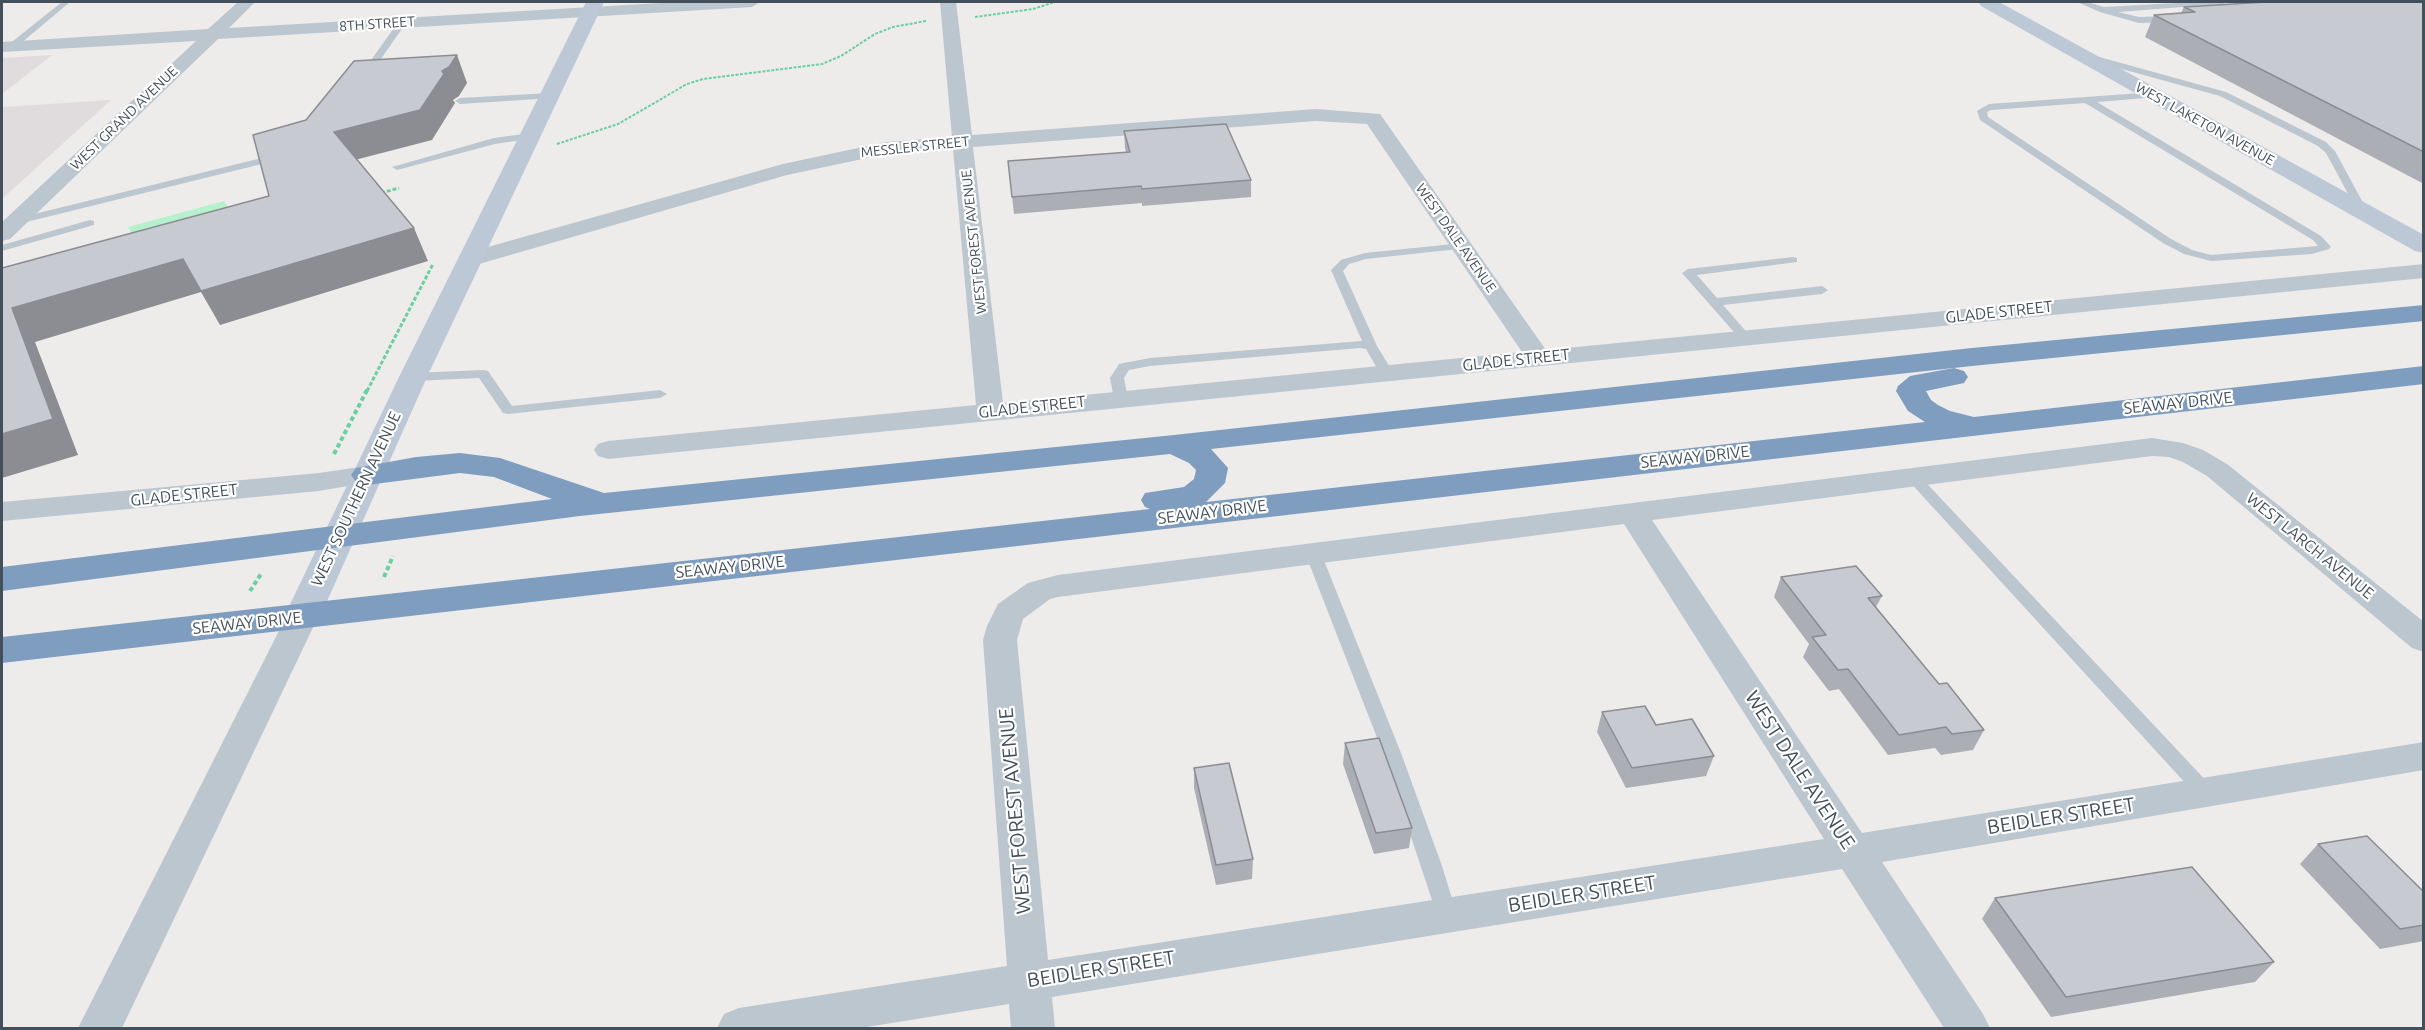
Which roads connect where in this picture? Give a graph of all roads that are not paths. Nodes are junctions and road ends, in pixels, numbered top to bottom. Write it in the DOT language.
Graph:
graph roads {
  1 [pos="66,2"];
  2 [pos="247,2"];
  3 [pos="752,2"];
  4 [pos="948,2"];
  5 [pos="1987,2"];
  6 [pos="2081,2"];
  7 [pos="2223,2"];
  8 [pos="593,7"];
  9 [pos="2103,10"];
  10 [pos="2176,19"];
  11 [pos="402,23"];
  12 [pos="211,35"];
  13 [pos="6,47"];
  14 [pos="2085,56"];
  15 [pos="359,82"];
  16 [pos="2155,95"];
  17 [pos="550,96"];
  18 [pos="2087,100"];
  19 [pos="460,101"];
  20 [pos="1373,118"];
  21 [pos="531,136"];
  22 [pos="964,142"];
  23 [pos="292,154"];
  24 [pos="396,167"];
  25 [pos="2363,212"];
  26 [pos="90,223"];
  27 [pos="5,228"];
  28 [pos="1462,246"];
  29 [pos="2424,246"];
  30 [pos="2,248"];
  31 [pos="471,259"];
  32 [pos="1792,260"];
  33 [pos="2424,271"];
  34 [pos="1822,290"];
  35 [pos="1714,302"];
  36 [pos="2424,313"];
  37 [pos="2424,326"];
  38 [pos="1745,338"];
  39 [pos="1371,346"];
  40 [pos="1539,358"];
  41 [pos="1386,374"];
  42 [pos="2424,375"];
  43 [pos="413,377"];
  44 [pos="660,394"];
  45 [pos="1122,399"];
  46 [pos="990,412"];
  47 [pos="1974,426"];
  48 [pos="1174,444"];
  49 [pos="608,450"];
  50 [pos="367,475"];
  51 [pos="1912,476"];
  52 [pos="610,502"];
  53 [pos="2,512"];
  54 [pos="1631,512"];
  55 [pos="339,536"];
  56 [pos="1312,553"];
  57 [pos="2,579"];
  58 [pos="414,603"];
  59 [pos="302,616"];
  60 [pos="2424,640"];
  61 [pos="2,650"];
  62 [pos="2424,756"];
  63 [pos="2205,792"];
  64 [pos="1852,851"];
  65 [pos="1447,915"];
  66 [pos="1029,981"];
  67 [pos="100,1029"];
  68 [pos="739,1029"];
  69 [pos="1033,1029"];
  70 [pos="1968,1029"];
  1 -- 13 [label="lane"];
  2 -- 12 [label="street, WEST GRAND AVENUE"];
  3 -- 8 [label="street, 8TH STREET"];
  4 -- 22 [label="street, WEST FOREST AVENUE"];
  5 -- 14 [label="street, WEST LAKETON AVENUE"];
  6 -- 9 [label="lane"];
  7 -- 9 [label="lane"];
  8 -- 11 [label="street, 8TH STREET"];
  8 -- 17 [label="street, WEST SOUTHERN AVENUE"];
  9 -- 10 [label="lane"];
  11 -- 12 [label="street, 8TH STREET"];
  11 -- 15 [label="lane"];
  12 -- 13 [label="street, 8TH STREET"];
  12 -- 27 [label="street, WEST GRAND AVENUE"];
  14 -- 16 [label="street, WEST LAKETON AVENUE"];
  14 -- 25 [label="lane"];
  16 -- 18 [label="lane"];
  16 -- 25 [label="street, WEST LAKETON AVENUE"];
  17 -- 19 [label="lane"];
  17 -- 21 [label="street, WEST SOUTHERN AVENUE"];
  18 -- 18 [label="lane"];
  20 -- 22 [label="street, MESSLER STREET"];
  20 -- 28 [label="street, WEST DALE AVENUE"];
  21 -- 24 [label="lane"];
  21 -- 31 [label="street, WEST SOUTHERN AVENUE"];
  22 -- 31 [label="street, MESSLER STREET"];
  22 -- 46 [label="street, WEST FOREST AVENUE"];
  23 -- 27 [label="lane"];
  25 -- 29 [label="street, WEST LAKETON AVENUE"];
  26 -- 30 [label="lane"];
  28 -- 39 [label="lane"];
  28 -- 40 [label="street, WEST DALE AVENUE"];
  31 -- 43 [label="street, WEST SOUTHERN AVENUE"];
  32 -- 35 [label="lane"];
  33 -- 38 [label="street, GLADE STREET"];
  34 -- 35 [label="lane"];
  35 -- 38 [label="lane"];
  36 -- 48 [label="highway"];
  37 -- 47 [label="highway"];
  38 -- 40 [label="street, GLADE STREET"];
  39 -- 41 [label="lane"];
  39 -- 45 [label="lane"];
  40 -- 41 [label="street, GLADE STREET"];
  41 -- 45 [label="street, GLADE STREET"];
  42 -- 47 [label="highway, SEAWAY DRIVE"];
  43 -- 44 [label="lane"];
  43 -- 50 [label="street, WEST SOUTHERN AVENUE"];
  45 -- 46 [label="street, GLADE STREET"];
  46 -- 49 [label="street, GLADE STREET"];
  47 -- 58 [label="highway, SEAWAY DRIVE"];
  48 -- 52 [label="highway"];
  48 -- 58 [label="highway"];
  50 -- 52 [label="highway"];
  50 -- 53 [label="street, GLADE STREET"];
  50 -- 55 [label="street, WEST SOUTHERN AVENUE"];
  51 -- 54 [label="street"];
  51 -- 60 [label="street, WEST LARCH AVENUE"];
  51 -- 63 [label="lane"];
  52 -- 55 [label="highway"];
  54 -- 56 [label="street"];
  54 -- 64 [label="street, WEST DALE AVENUE"];
  55 -- 57 [label="highway"];
  55 -- 59 [label="street, WEST SOUTHERN AVENUE"];
  56 -- 65 [label="lane"];
  56 -- 66 [label="street, WEST FOREST AVENUE"];
  58 -- 59 [label="highway, SEAWAY DRIVE"];
  59 -- 61 [label="highway, SEAWAY DRIVE"];
  59 -- 67 [label="street, WEST SOUTHERN AVENUE"];
  62 -- 63 [label="street, BEIDLER STREET"];
  63 -- 64 [label="street, BEIDLER STREET"];
  64 -- 65 [label="street, BEIDLER STREET"];
  64 -- 70 [label="street, WEST DALE AVENUE"];
  65 -- 66 [label="street, BEIDLER STREET"];
  66 -- 68 [label="street, BEIDLER STREET"];
  66 -- 69 [label="street, WEST FOREST AVENUE"];
}
